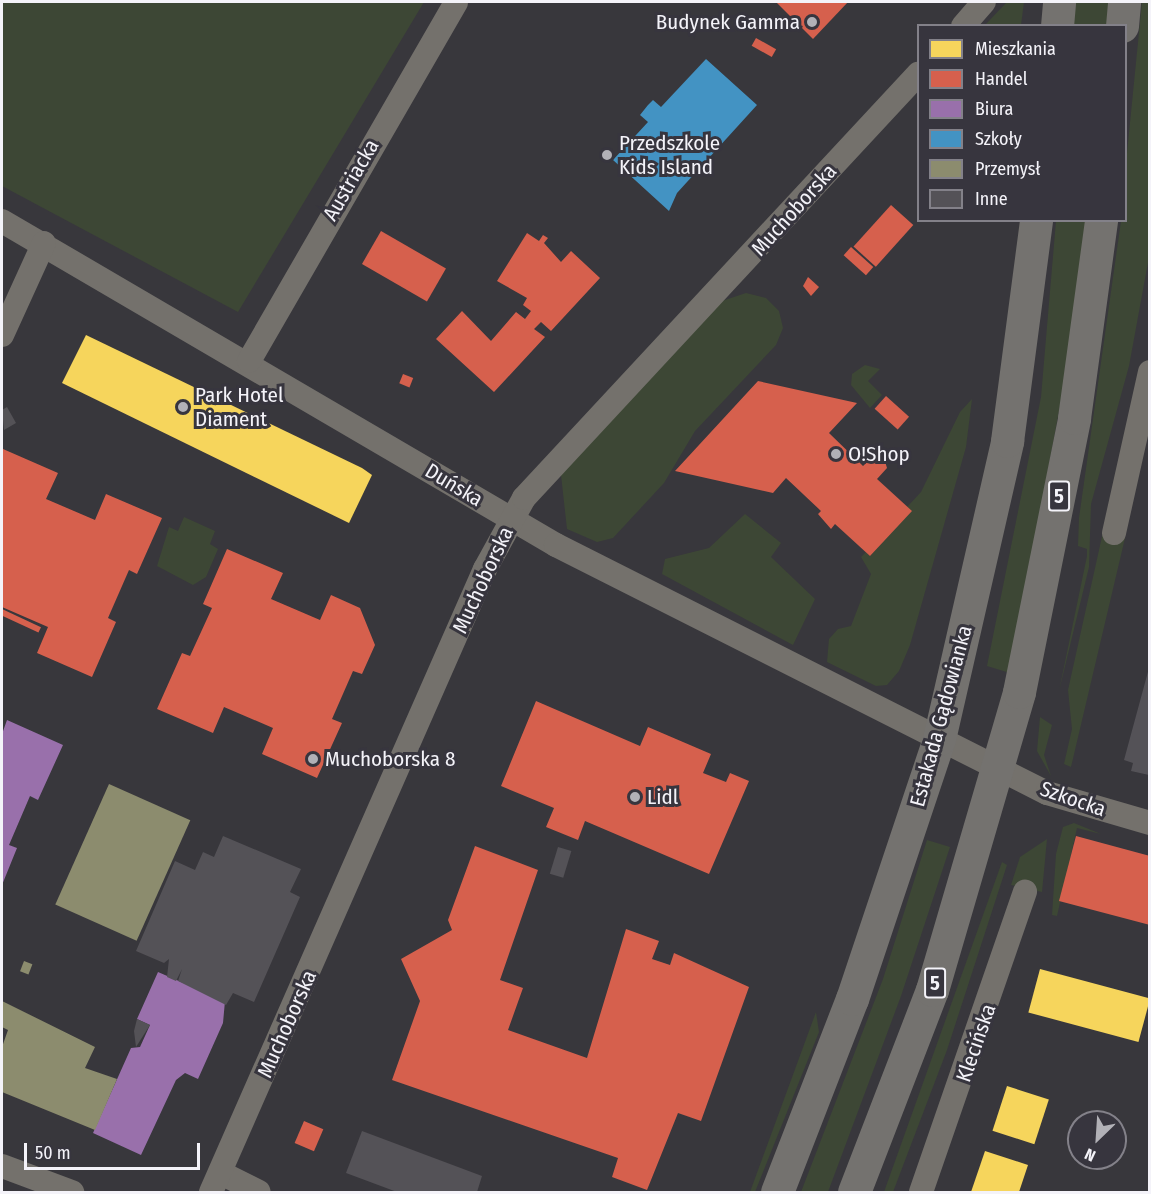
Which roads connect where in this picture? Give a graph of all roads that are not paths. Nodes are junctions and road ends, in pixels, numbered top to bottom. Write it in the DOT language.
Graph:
graph roads {
  1 [pos="456,2"];
  2 [pos="984,2"];
  3 [pos="1059,2"];
  4 [pos="1124,2"];
  5 [pos="965,24"];
  6 [pos="1057,24"];
  7 [pos="1122,24"];
  8 [pos="917,75"];
  9 [pos="2,221"];
  10 [pos="1036,222"];
  11 [pos="1101,222"];
  12 [pos="44,243"];
  13 [pos="2,335"];
  14 [pos="249,361"];
  15 [pos="1149,372"];
  16 [pos="511,519"];
  17 [pos="1114,533"];
  18 [pos="939,739"];
  19 [pos="999,768"];
  20 [pos="1149,823"];
  21 [pos="1025,891"];
  22 [pos="2,1166"];
  23 [pos="216,1183"];
  24 [pos="72,1192"];
  25 [pos="259,1192"];
  26 [pos="777,1192"];
  27 [pos="854,1192"];
  28 [pos="921,1192"];
  1 -- 14 [label="street, Austriacka"];
  2 -- 5 [label="street"];
  3 -- 6 [label="main road"];
  4 -- 7 [label="main road"];
  8 -- 16 [label="street, Muchoborska"];
  9 -- 12 [label="street, Duńska"];
  10 -- 18 [label="main road, Estakada Gądowianka"];
  11 -- 19 [label="main road, 5"];
  12 -- 13 [label="street"];
  12 -- 14 [label="street, Duńska"];
  14 -- 16 [label="street, Duńska"];
  15 -- 17 [label="street"];
  16 -- 18 [label="street, Duńska"];
  16 -- 23 [label="street, Muchoborska"];
  18 -- 19 [label="street, Szkocka"];
  18 -- 26 [label="main road, Estakada Gądowianka"];
  19 -- 20 [label="street, Szkocka"];
  19 -- 27 [label="main road, 5"];
  21 -- 28 [label="street, Klecińska"];
  22 -- 24 [label="street"];
  23 -- 25 [label="street"];
}
